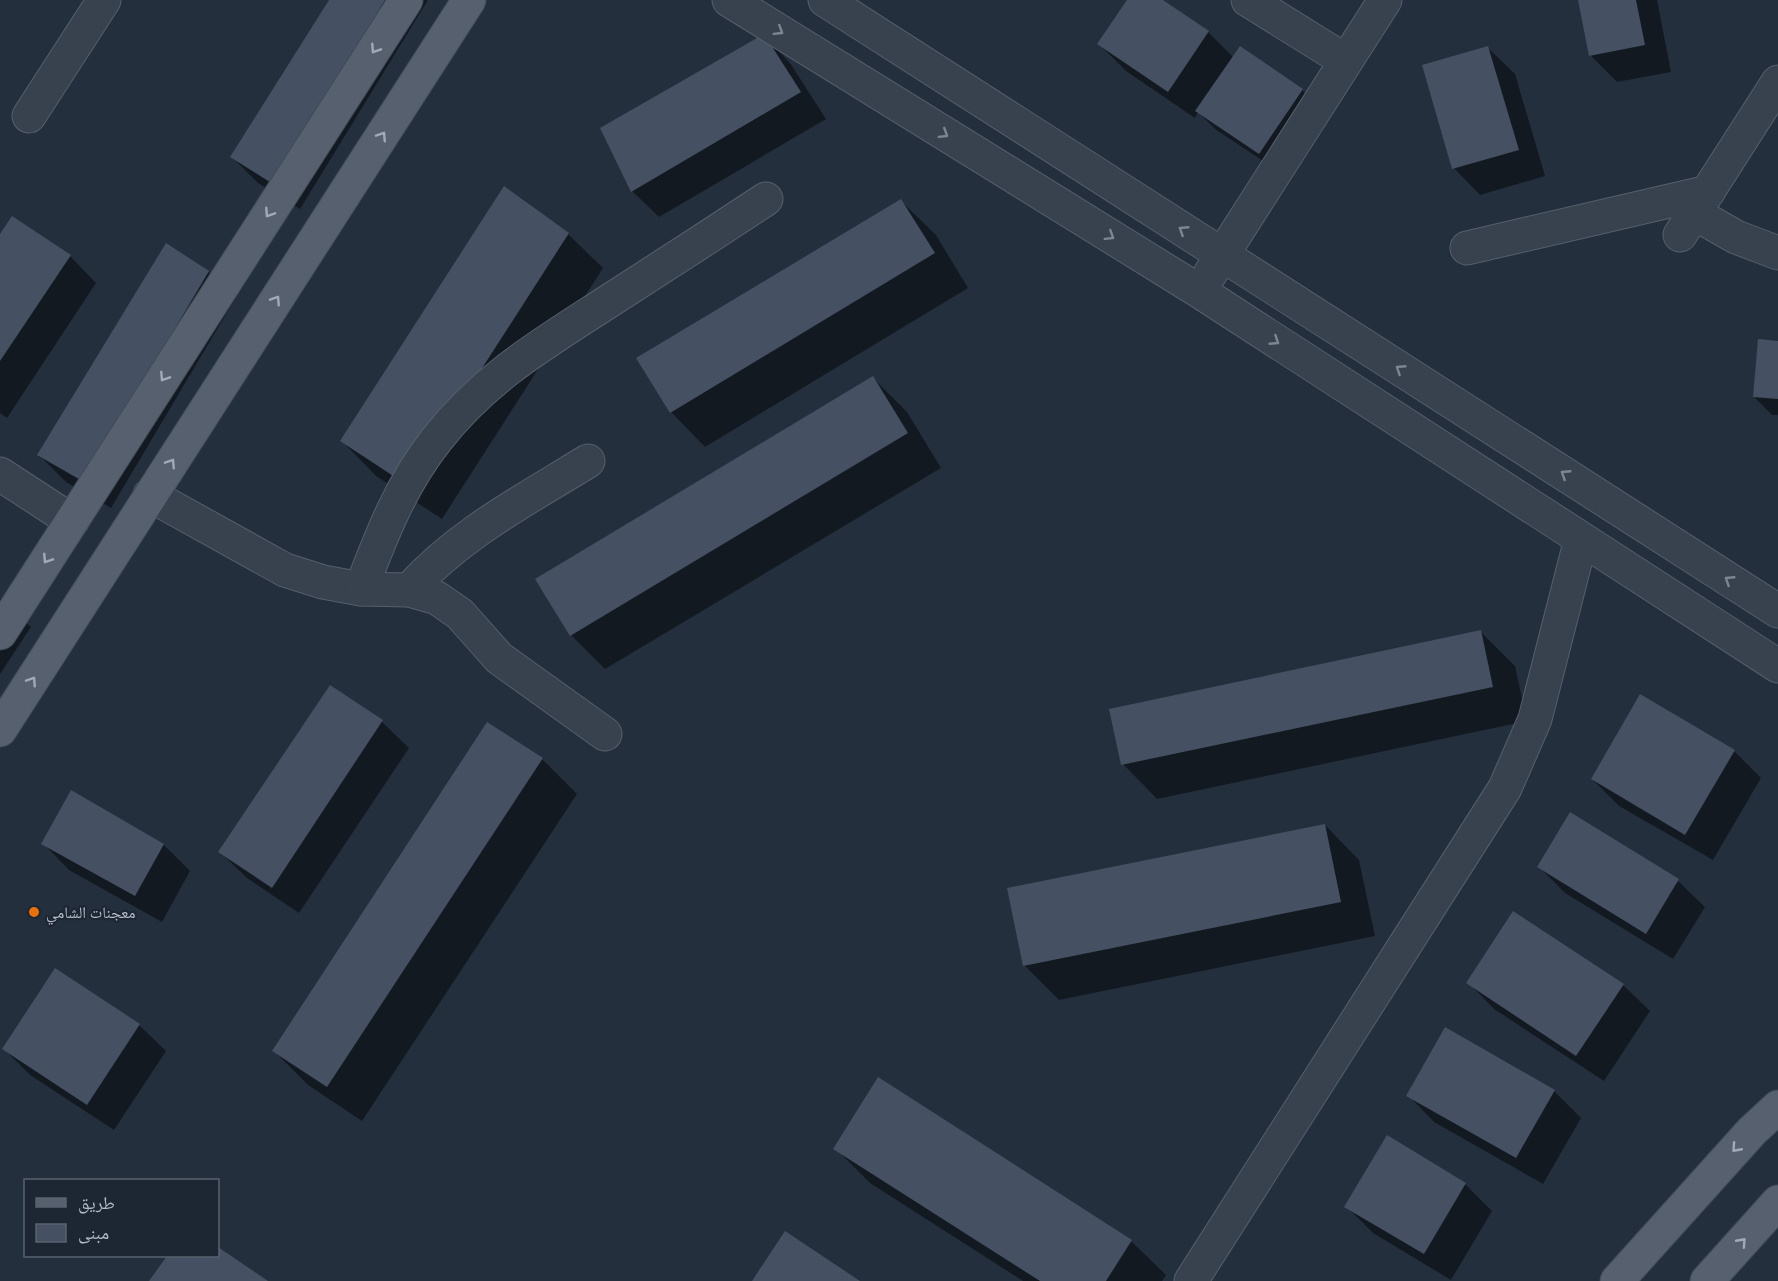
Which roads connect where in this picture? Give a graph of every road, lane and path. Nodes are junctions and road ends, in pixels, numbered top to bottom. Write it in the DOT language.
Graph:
graph roads {
  1 [pos="104,0"];
  2 [pos="406,0"];
  3 [pos="469,0"];
  4 [pos="729,0"];
  5 [pos="825,0"];
  6 [pos="1248,0"];
  7 [pos="1385,0"];
  8 [pos="1346,61"];
  9 [pos="1778,82"];
  10 [pos="29,116"];
  11 [pos="766,199"];
  12 [pos="1694,213"];
  13 [pos="1467,248"];
  14 [pos="1778,253"];
  15 [pos="1222,255"];
  16 [pos="1199,291"];
  17 [pos="588,461"];
  18 [pos="0,474"];
  19 [pos="150,495"];
  20 [pos="72,521"];
  21 [pos="1581,539"];
  22 [pos="361,590"];
  23 [pos="409,590"];
  24 [pos="1778,611"];
  25 [pos="0,633"];
  26 [pos="1778,666"];
  27 [pos="0,730"];
  28 [pos="605,734"];
  29 [pos="1778,1107"];
  30 [pos="1778,1202"];
  31 [pos="1191,1281"];
  32 [pos="1617,1281"];
  33 [pos="1707,1281"];
  1 -- 10 [label="street"];
  2 -- 20 [label="main road, one-way"];
  19 -- 3 [label="main road, one-way"];
  4 -- 16 [label="street, one-way"];
  15 -- 5 [label="street, one-way"];
  6 -- 8 [label="street"];
  7 -- 8 [label="street"];
  8 -- 15 [label="street"];
  9 -- 12 [label="street"];
  11 -- 22 [label="street"];
  12 -- 13 [label="street"];
  12 -- 14 [label="street"];
  15 -- 16 [label="street"];
  24 -- 15 [label="street, one-way"];
  16 -- 21 [label="street, one-way"];
  17 -- 23 [label="street"];
  18 -- 20 [label="street"];
  19 -- 22 [label="street"];
  27 -- 19 [label="main road, one-way"];
  20 -- 25 [label="main road, one-way"];
  21 -- 26 [label="street"];
  21 -- 31 [label="street"];
  22 -- 23 [label="street"];
  23 -- 28 [label="street"];
  29 -- 32 [label="main road, one-way"];
  33 -- 30 [label="main road, one-way"];
}
